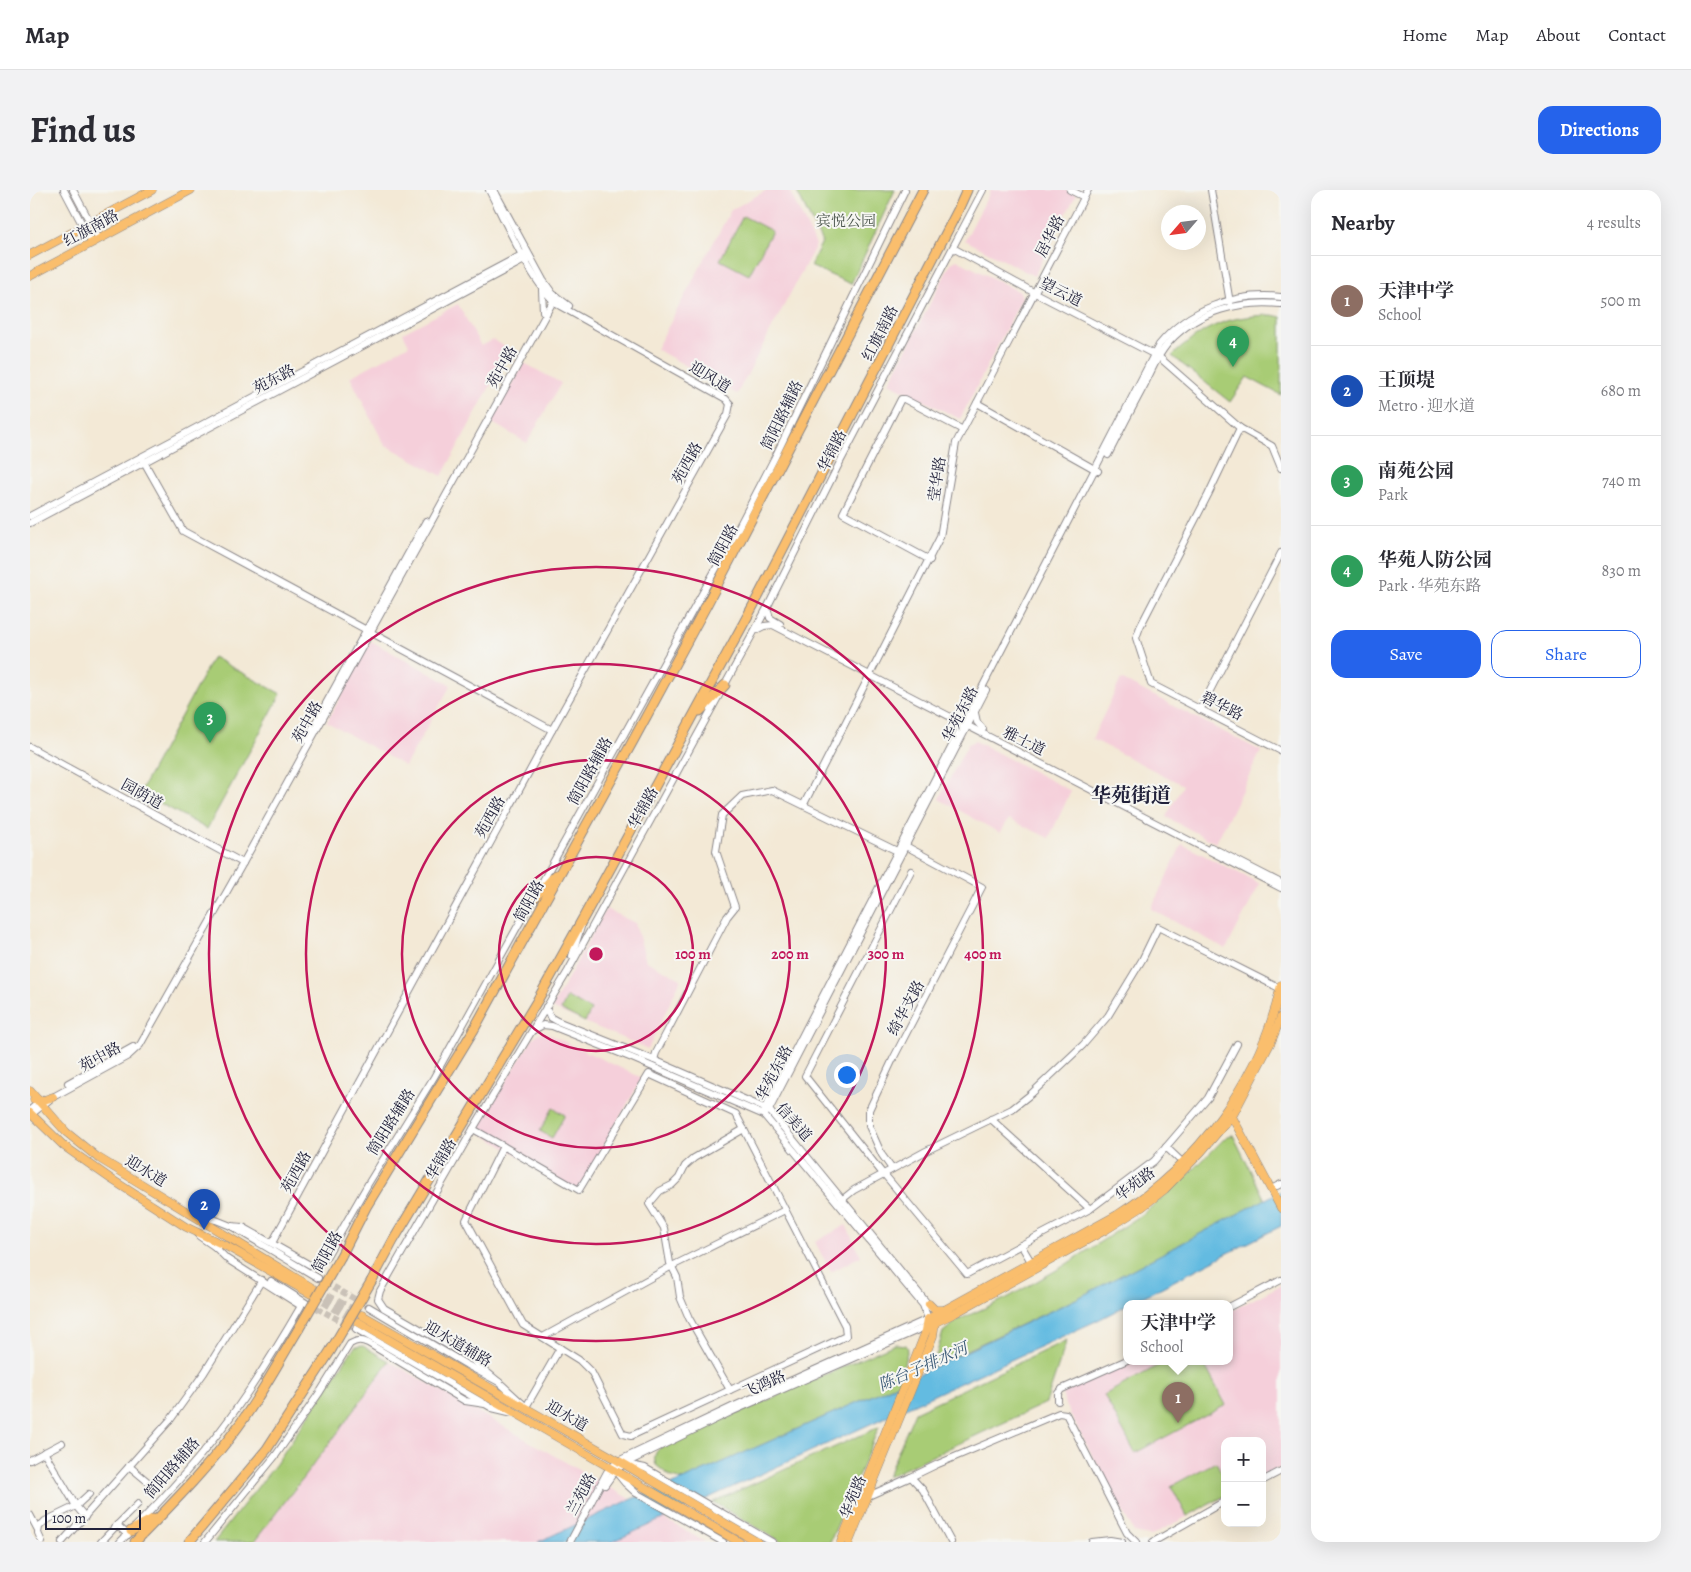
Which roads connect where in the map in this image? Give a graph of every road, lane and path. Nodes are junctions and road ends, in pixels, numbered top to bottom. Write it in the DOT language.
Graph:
graph roads {
  1 [pos="64,190"];
  2 [pos="73,190"];
  3 [pos="152,190"];
  4 [pos="191,190"];
  5 [pos="489,190"];
  6 [pos="494,190"];
  7 [pos="905,190"];
  8 [pos="923,190"];
  9 [pos="967,190"];
  10 [pos="983,190"];
  11 [pos="1070,190"];
  12 [pos="1088,190"];
  13 [pos="1211,190"];
  14 [pos="1084,197"];
  15 [pos="87,225"];
  16 [pos="95,241"];
  17 [pos="954,248"];
  18 [pos="30,255"];
  19 [pos="525,255"];
  20 [pos="30,276"];
  21 [pos="540,284"];
  22 [pos="1035,293"];
  23 [pos="553,297"];
  24 [pos="1281,297"];
  25 [pos="1230,303"];
  26 [pos="1281,304"];
  27 [pos="543,311"];
  28 [pos="1156,355"];
  29 [pos="977,403"];
  30 [pos="730,404"];
  31 [pos="1240,428"];
  32 [pos="963,430"];
  33 [pos="143,460"];
  34 [pos="1281,468"];
  35 [pos="1098,470"];
  36 [pos="30,516"];
  37 [pos="30,523"];
  38 [pos="733,538"];
  39 [pos="1281,553"];
  40 [pos="930,560"];
  41 [pos="706,606"];
  42 [pos="767,608"];
  43 [pos="368,630"];
  44 [pos="755,631"];
  45 [pos="870,674"];
  46 [pos="725,685"];
  47 [pos="974,709"];
  48 [pos="1200,710"];
  49 [pos="691,720"];
  50 [pos="968,723"];
  51 [pos="552,730"];
  52 [pos="982,731"];
  53 [pos="959,742"];
  54 [pos="30,747"];
  55 [pos="1281,751"];
  56 [pos="804,804"];
  57 [pos="903,845"];
  58 [pos="900,852"];
  59 [pos="241,862"];
  60 [pos="564,866"];
  61 [pos="912,871"];
  62 [pos="1281,883"];
  63 [pos="1281,888"];
  64 [pos="533,899"];
  65 [pos="586,913"];
  66 [pos="568,971"];
  67 [pos="1281,988"];
  68 [pos="546,1006"];
  69 [pos="1281,1017"];
  70 [pos="531,1033"];
  71 [pos="1237,1044"];
  72 [pos="654,1060"];
  73 [pos="30,1091"];
  74 [pos="53,1097"];
  75 [pos="1238,1099"];
  76 [pos="774,1101"];
  77 [pos="38,1102"];
  78 [pos="766,1111"];
  79 [pos="31,1112"];
  80 [pos="1232,1114"];
  81 [pos="991,1119"];
  82 [pos="777,1120"];
  83 [pos="1239,1125"];
  84 [pos="473,1129"];
  85 [pos="744,1129"];
  86 [pos="503,1146"];
  87 [pos="1166,1147"];
  88 [pos="1185,1165"];
  89 [pos="892,1170"];
  90 [pos="884,1174"];
  91 [pos="1275,1188"];
  92 [pos="843,1198"];
  93 [pos="1281,1198"];
  94 [pos="838,1203"];
  95 [pos="1281,1208"];
  96 [pos="1090,1209"];
  97 [pos="785,1210"];
  98 [pos="192,1214"];
  99 [pos="231,1226"];
  100 [pos="186,1227"];
  101 [pos="272,1242"];
  102 [pos="1021,1245"];
  103 [pos="215,1247"];
  104 [pos="1033,1265"];
  105 [pos="672,1266"];
  106 [pos="318,1278"];
  107 [pos="262,1280"];
  108 [pos="1281,1280"];
  109 [pos="304,1304"];
  110 [pos="929,1304"];
  111 [pos="1233,1305"];
  112 [pos="369,1307"];
  113 [pos="946,1310"];
  114 [pos="931,1321"];
  115 [pos="359,1322"];
  116 [pos="543,1337"];
  117 [pos="560,1348"];
  118 [pos="1123,1362"];
  119 [pos="499,1382"];
  120 [pos="730,1390"];
  121 [pos="1058,1401"];
  122 [pos="485,1404"];
  123 [pos="526,1411"];
  124 [pos="62,1443"];
  125 [pos="44,1452"];
  126 [pos="30,1460"];
  127 [pos="621,1462"];
  128 [pos="130,1466"];
  129 [pos="613,1469"];
  130 [pos="1281,1471"];
  131 [pos="911,1477"];
  132 [pos="1266,1479"];
  133 [pos="152,1486"];
  134 [pos="89,1494"];
  135 [pos="864,1496"];
  136 [pos="1221,1503"];
  137 [pos="138,1504"];
  138 [pos="76,1506"];
  139 [pos="30,1515"];
  140 [pos="85,1516"];
  141 [pos="160,1516"];
  142 [pos="117,1524"];
  143 [pos="1124,1529"];
  144 [pos="38,1530"];
  145 [pos="129,1533"];
  146 [pos="138,1539"];
  147 [pos="1120,1541"];
  148 [pos="42,1542"];
  149 [pos="62,1542"];
  150 [pos="101,1542"];
  151 [pos="120,1542"];
  152 [pos="189,1542"];
  153 [pos="204,1542"];
  154 [pos="572,1542"];
  155 [pos="722,1542"];
  156 [pos="740,1542"];
  157 [pos="757,1542"];
  158 [pos="772,1542"];
  159 [pos="841,1542"];
  160 [pos="849,1542"];
  161 [pos="951,1542"];
  162 [pos="1092,1542"];
  163 [pos="1136,1542"];
  164 [pos="1153,1542"];
  1 -- 15 [label="street"];
  2 -- 15 [label="street"];
  3 -- 15 [label="main road, 红旗南路"];
  4 -- 16 [label="main road, 红旗南路"];
  5 -- 19 [label="street, 迎风道"];
  6 -- 19 [label="street, 迎风道"];
  7 -- 38 [label="street, 简阳路辅路"];
  8 -- 41 [label="highway, 简阳路"];
  9 -- 49 [label="highway, 红旗南路"];
  10 -- 17 [label="street, 华锦路"];
  11 -- 14 [label="street"];
  12 -- 14 [label="street, 居华路"];
  13 -- 25 [label="street"];
  14 -- 22 [label="street, 居华路"];
  15 -- 16 [label="street"];
  15 -- 18 [label="main road, 红旗南路"];
  16 -- 20 [label="main road, 红旗南路"];
  17 -- 22 [label="street, 望云道"];
  17 -- 42 [label="street, 华锦路"];
  19 -- 21 [label="street, 迎风道"];
  19 -- 23 [label="street, 迎风道"];
  19 -- 33 [label="street, 苑东路"];
  19 -- 33 [label="street, 苑东路"];
  21 -- 23 [label="street, 迎风道"];
  21 -- 27 [label="street"];
  22 -- 28 [label="street, 望云道"];
  22 -- 29 [label="street, 莹华路"];
  23 -- 27 [label="street, 苑中路"];
  23 -- 30 [label="street, 迎风道"];
  23 -- 43 [label="street, 苑中路"];
  24 -- 25 [label="street, 华苑东路"];
  25 -- 26 [label="street, 华苑东路"];
  25 -- 28 [label="street, 华苑东路"];
  27 -- 43 [label="street, 苑中路"];
  28 -- 31 [label="street, 望云道"];
  28 -- 35 [label="street, 华苑东路"];
  29 -- 32 [label="street, 莹华路"];
  29 -- 35 [label="street"];
  30 -- 51 [label="street, 苑西路"];
  31 -- 34 [label="street, 望云道"];
  31 -- 48 [label="street, 碧华路"];
  32 -- 40 [label="street, 莹华路"];
  32 -- 40 [label="street"];
  33 -- 36 [label="street, 苑东路"];
  33 -- 37 [label="street, 苑东路"];
  33 -- 43 [label="street"];
  35 -- 47 [label="street, 华苑东路"];
  38 -- 41 [label="street"];
  38 -- 64 [label="street, 简阳路辅路"];
  39 -- 48 [label="street"];
  40 -- 45 [label="street, 莹华路"];
  41 -- 60 [label="highway, 简阳路"];
  42 -- 44 [label="street, 华锦路"];
  42 -- 45 [label="street, 雅士道"];
  43 -- 51 [label="street"];
  43 -- 59 [label="street, 苑中路"];
  44 -- 45 [label="street, 雅士道"];
  44 -- 46 [label="street, 华锦路"];
  45 -- 50 [label="street, 雅士道"];
  45 -- 56 [label="street, 莹华路"];
  46 -- 49 [label="highway"];
  46 -- 66 [label="street, 华锦路"];
  47 -- 50 [label="street, 华苑东路"];
  47 -- 52 [label="street"];
  48 -- 55 [label="street, 碧华路"];
  49 -- 65 [label="highway"];
  50 -- 52 [label="street, 雅士道"];
  50 -- 53 [label="street, 华苑东路"];
  50 -- 57 [label="street, 华苑东路"];
  51 -- 101 [label="street, 苑西路"];
  52 -- 53 [label="street"];
  52 -- 62 [label="street, 雅士道"];
  52 -- 63 [label="street, 雅士道"];
  53 -- 57 [label="street, 华苑东路"];
  54 -- 59 [label="street, 园荫道"];
  56 -- 58 [label="street"];
  56 -- 72 [label="street"];
  57 -- 58 [label="street, 华苑东路"];
  57 -- 89 [label="street, 绮华支路"];
  58 -- 76 [label="street, 华苑东路"];
  58 -- 78 [label="street, 华苑东路"];
  59 -- 74 [label="street, 苑中路"];
  59 -- 77 [label="street, 苑中路"];
  60 -- 64 [label="highway"];
  60 -- 141 [label="highway, 简阳路, bridge"];
  61 -- 90 [label="street"];
  64 -- 101 [label="street, 简阳路辅路"];
  65 -- 66 [label="street"];
  65 -- 152 [label="highway, bridge"];
  66 -- 68 [label="street, 华锦路"];
  67 -- 75 [label="main road, 华苑路"];
  67 -- 81 [label="street"];
  68 -- 70 [label="street, 华锦路"];
  68 -- 72 [label="street, 信美道"];
  69 -- 75 [label="main road, 华苑路"];
  70 -- 78 [label="street, 信美道"];
  70 -- 84 [label="street, 华锦路"];
  71 -- 87 [label="street"];
  72 -- 78 [label="street, 信美道"];
  73 -- 77 [label="main road, 迎水道"];
  74 -- 77 [label="main road"];
  75 -- 80 [label="main road, 华苑路"];
  75 -- 83 [label="main road"];
  76 -- 78 [label="street, 华苑东路"];
  76 -- 82 [label="street"];
  77 -- 79 [label="street, 苑中路"];
  77 -- 98 [label="main road, 迎水道"];
  78 -- 82 [label="street, 信美道"];
  78 -- 94 [label="street, 信美道"];
  79 -- 100 [label="main road, 迎水道"];
  80 -- 83 [label="main road"];
  80 -- 88 [label="main road, 华苑路"];
  80 -- 88 [label="main road, 华苑路"];
  81 -- 89 [label="street"];
  81 -- 96 [label="street"];
  82 -- 92 [label="street, 信美道"];
  83 -- 91 [label="main road"];
  84 -- 86 [label="street"];
  84 -- 119 [label="street, 华锦路"];
  85 -- 86 [label="street"];
  85 -- 97 [label="street"];
  85 -- 105 [label="street"];
  86 -- 116 [label="street"];
  87 -- 88 [label="street"];
  87 -- 96 [label="street"];
  88 -- 104 [label="main road, 华苑路"];
  89 -- 90 [label="street"];
  90 -- 92 [label="street"];
  90 -- 102 [label="street"];
  91 -- 93 [label="main road"];
  91 -- 95 [label="main road"];
  92 -- 94 [label="street"];
  92 -- 110 [label="street, 信美道"];
  94 -- 114 [label="street, 信美道"];
  96 -- 102 [label="street"];
  97 -- 105 [label="street"];
  97 -- 120 [label="street"];
  98 -- 99 [label="street"];
  98 -- 100 [label="main road, 迎水道"];
  99 -- 101 [label="street, 简阳路辅路"];
  99 -- 106 [label="street"];
  100 -- 103 [label="street"];
  102 -- 104 [label="street"];
  103 -- 107 [label="street"];
  103 -- 109 [label="street"];
  104 -- 113 [label="main road, 华苑路"];
  104 -- 114 [label="main road, 华苑路"];
  105 -- 116 [label="street"];
  105 -- 120 [label="street"];
  107 -- 109 [label="street"];
  107 -- 128 [label="street"];
  108 -- 111 [label="street"];
  109 -- 145 [label="street, 简阳路辅路"];
  110 -- 113 [label="main road"];
  110 -- 114 [label="street, 信美道"];
  112 -- 119 [label="street, 迎水道辅路"];
  113 -- 114 [label="main road, 华苑路"];
  114 -- 127 [label="street, 飞鸿路"];
  114 -- 135 [label="main road, 华苑路"];
  114 -- 135 [label="main road, 华苑路"];
  115 -- 122 [label="street"];
  115 -- 123 [label="main road, 迎水道"];
  116 -- 117 [label="street"];
  117 -- 120 [label="street"];
  117 -- 123 [label="street"];
  118 -- 121 [label="street"];
  119 -- 123 [label="street, 迎水道辅路"];
  122 -- 123 [label="street"];
  122 -- 153 [label="street"];
  123 -- 127 [label="main road, 迎水道"];
  123 -- 129 [label="main road, 迎水道"];
  124 -- 125 [label="street"];
  125 -- 126 [label="street"];
  125 -- 138 [label="street"];
  127 -- 129 [label="street, 飞鸿路"];
  127 -- 157 [label="main road, 迎水道"];
  127 -- 158 [label="street"];
  128 -- 133 [label="street"];
  128 -- 140 [label="street"];
  129 -- 154 [label="street, 兰苑路"];
  129 -- 155 [label="street"];
  129 -- 156 [label="main road, 迎水道"];
  130 -- 132 [label="street"];
  131 -- 135 [label="street"];
  131 -- 143 [label="street"];
  131 -- 161 [label="street"];
  134 -- 138 [label="street"];
  135 -- 159 [label="main road, 华苑路"];
  135 -- 160 [label="main road, 华苑路"];
  136 -- 164 [label="street"];
  137 -- 142 [label="street"];
  138 -- 140 [label="street"];
  138 -- 144 [label="street"];
  139 -- 144 [label="street"];
  140 -- 149 [label="street"];
  141 -- 145 [label="highway"];
  141 -- 146 [label="highway, 简阳路"];
  142 -- 145 [label="street"];
  142 -- 150 [label="street"];
  143 -- 147 [label="street"];
  143 -- 163 [label="street"];
  144 -- 148 [label="street"];
  145 -- 151 [label="street, 简阳路辅路"];
  147 -- 162 [label="street"];
}
